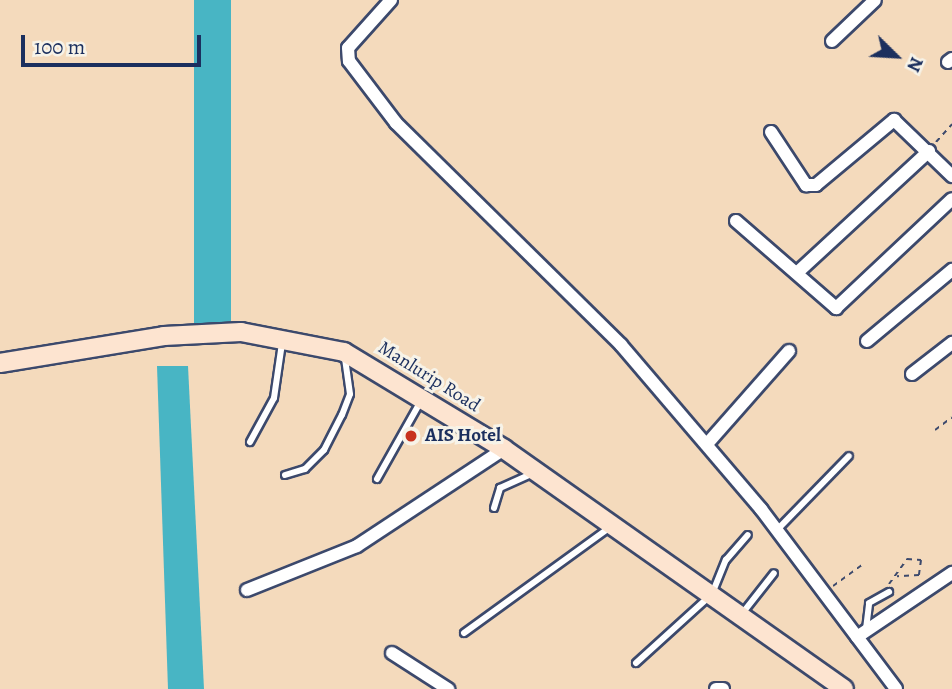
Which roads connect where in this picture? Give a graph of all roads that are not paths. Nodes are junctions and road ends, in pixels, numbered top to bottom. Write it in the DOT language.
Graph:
graph roads {
  1 [pos="391,0"];
  2 [pos="875,0"];
  3 [pos="832,41"];
  4 [pos="771,132"];
  5 [pos="929,151"];
  6 [pos="952,176"];
  7 [pos="952,199"];
  8 [pos="736,221"];
  9 [pos="952,270"];
  10 [pos="799,271"];
  11 [pos="283,338"];
  12 [pos="867,341"];
  13 [pos="952,343"];
  14 [pos="789,351"];
  15 [pos="344,352"];
  16 [pos="0,363"];
  17 [pos="912,374"];
  18 [pos="424,396"];
  19 [pos="250,442"];
  20 [pos="707,444"];
  21 [pos="503,449"];
  22 [pos="849,456"];
  23 [pos="535,472"];
  24 [pos="285,475"];
  25 [pos="377,480"];
  26 [pos="494,508"];
  27 [pos="614,525"];
  28 [pos="777,530"];
  29 [pos="748,535"];
  30 [pos="774,573"];
  31 [pos="952,573"];
  32 [pos="247,590"];
  33 [pos="889,592"];
  34 [pos="712,594"];
  35 [pos="741,615"];
  36 [pos="464,633"];
  37 [pos="862,634"];
  38 [pos="392,653"];
  39 [pos="636,663"];
  40 [pos="449,689"];
  41 [pos="716,689"];
  42 [pos="723,689"];
  43 [pos="844,689"];
  44 [pos="896,689"];
  1 -- 20 [label="street"];
  2 -- 3 [label="street"];
  4 -- 5 [label="street"];
  5 -- 6 [label="street"];
  5 -- 10 [label="street"];
  7 -- 10 [label="street"];
  8 -- 10 [label="street"];
  9 -- 12 [label="street"];
  11 -- 15 [label="main road, Manlurip Road"];
  11 -- 16 [label="main road, Manlurip Road"];
  11 -- 19 [label="lane"];
  13 -- 17 [label="street"];
  14 -- 20 [label="street"];
  15 -- 18 [label="main road, Manlurip Road"];
  15 -- 24 [label="lane"];
  18 -- 21 [label="main road, Manlurip Road"];
  18 -- 25 [label="lane"];
  20 -- 28 [label="street"];
  21 -- 23 [label="main road, Manlurip Road"];
  21 -- 32 [label="street"];
  22 -- 28 [label="lane"];
  23 -- 26 [label="lane"];
  23 -- 27 [label="main road, Manlurip Road"];
  27 -- 34 [label="main road, Manlurip Road"];
  27 -- 36 [label="lane"];
  28 -- 37 [label="street"];
  29 -- 34 [label="lane"];
  30 -- 35 [label="lane"];
  31 -- 37 [label="street"];
  33 -- 37 [label="lane"];
  34 -- 35 [label="main road, Manlurip Road"];
  34 -- 39 [label="lane"];
  35 -- 43 [label="main road, Manlurip Road"];
  37 -- 44 [label="street"];
  38 -- 40 [label="street"];
  41 -- 42 [label="street"];
}
